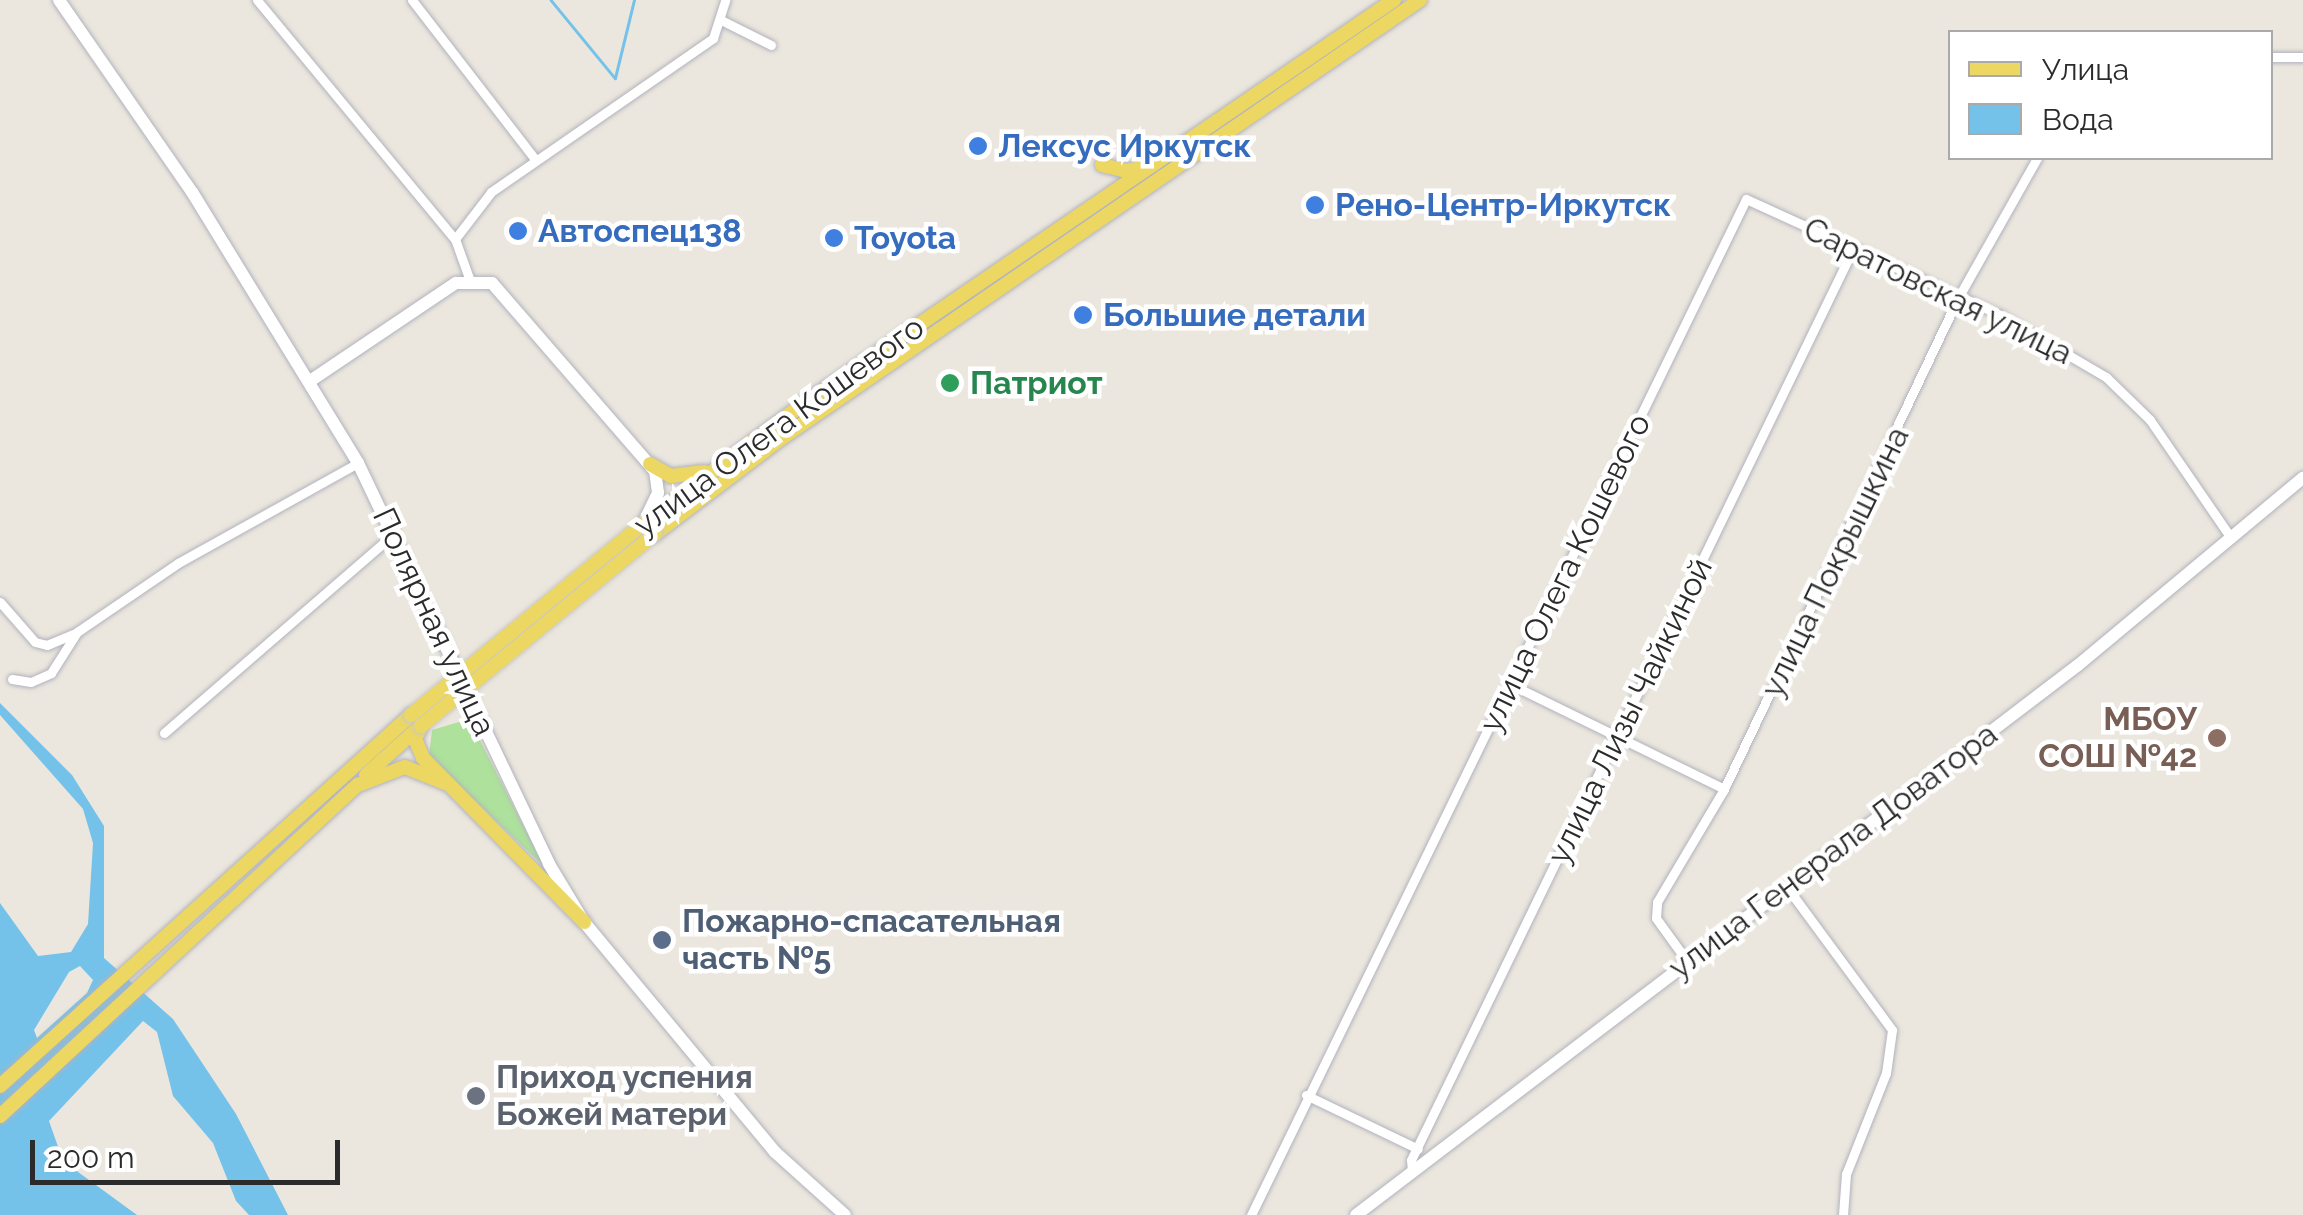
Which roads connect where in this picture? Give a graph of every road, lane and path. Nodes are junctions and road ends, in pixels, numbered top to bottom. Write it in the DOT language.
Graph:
graph roads {
  1 [pos="58,0"];
  2 [pos="256,0"];
  3 [pos="412,0"];
  4 [pos="726,0"];
  5 [pos="1394,0"];
  6 [pos="1420,0"];
  7 [pos="721,20"];
  8 [pos="772,45"];
  9 [pos="2273,57"];
  10 [pos="2303,58"];
  11 [pos="534,158"];
  12 [pos="1161,159"];
  13 [pos="2036,160"];
  14 [pos="1102,164"];
  15 [pos="1746,200"];
  16 [pos="455,239"];
  17 [pos="1854,249"];
  18 [pos="469,278"];
  19 [pos="1959,296"];
  20 [pos="310,380"];
  21 [pos="358,464"];
  22 [pos="650,464"];
  23 [pos="714,469"];
  24 [pos="2303,478"];
  25 [pos="644,522"];
  26 [pos="395,534"];
  27 [pos="2232,538"];
  28 [pos="0,602"];
  29 [pos="77,632"];
  30 [pos="12,678"];
  31 [pos="1512,685"];
  32 [pos="416,720"];
  33 [pos="164,733"];
  34 [pos="1618,736"];
  35 [pos="445,784"];
  36 [pos="1724,789"];
  37 [pos="329,809"];
  38 [pos="1786,886"];
  39 [pos="584,922"];
  40 [pos="1687,960"];
  41 [pos="0,1086"];
  42 [pos="1306,1096"];
  43 [pos="0,1116"];
  44 [pos="1418,1149"];
  45 [pos="1412,1173"];
  46 [pos="844,1215"];
  47 [pos="1252,1215"];
  48 [pos="1356,1215"];
  49 [pos="1843,1215"];
  1 -- 20 [label="main road, Полярная улица"];
  2 -- 16 [label="street"];
  3 -- 11 [label="street"];
  4 -- 7 [label="street"];
  5 -- 12 [label="main road, улица Олега Кошевого"];
  6 -- 32 [label="main road, улица Олега Кошевого, bridge"];
  7 -- 8 [label="street"];
  7 -- 11 [label="street"];
  9 -- 10 [label="street"];
  11 -- 16 [label="street"];
  12 -- 14 [label="main road"];
  12 -- 23 [label="main road, улица Олега Кошевого"];
  13 -- 19 [label="street, улица Покрышкина"];
  15 -- 17 [label="street, Саратовская улица"];
  15 -- 31 [label="street, улица Олега Кошевого"];
  16 -- 18 [label="street"];
  17 -- 19 [label="street, Саратовская улица"];
  17 -- 34 [label="street, улица Лизы Чайкиной"];
  18 -- 20 [label="main road"];
  18 -- 22 [label="main road"];
  19 -- 27 [label="street, Саратовская улица"];
  19 -- 36 [label="street, улица Покрышкина"];
  20 -- 21 [label="main road, Полярная улица"];
  21 -- 26 [label="main road, Полярная улица"];
  21 -- 29 [label="street"];
  22 -- 23 [label="main road"];
  22 -- 25 [label="main road"];
  23 -- 25 [label="main road, улица Олега Кошевого"];
  24 -- 27 [label="main road, улица Генерала Доватора"];
  25 -- 32 [label="main road, улица Олега Кошевого, bridge"];
  26 -- 33 [label="street"];
  26 -- 39 [label="main road, Полярная улица"];
  27 -- 38 [label="main road, улица Генерала Доватора"];
  28 -- 29 [label="street"];
  29 -- 30 [label="street"];
  31 -- 34 [label="street"];
  31 -- 42 [label="street, улица Олега Кошевого"];
  32 -- 35 [label="main road"];
  32 -- 37 [label="main road, улица Олега Кошевого"];
  32 -- 41 [label="main road, улица Олега Кошевого"];
  34 -- 36 [label="street"];
  34 -- 44 [label="street, улица Лизы Чайкиной"];
  35 -- 37 [label="main road"];
  35 -- 39 [label="main road"];
  36 -- 40 [label="street, улица Покрышкина"];
  37 -- 43 [label="main road"];
  38 -- 40 [label="main road, улица Генерала Доватора"];
  38 -- 49 [label="street"];
  39 -- 46 [label="main road, Полярная улица"];
  40 -- 45 [label="main road, улица Генерала Доватора"];
  42 -- 44 [label="street"];
  42 -- 47 [label="street, улица Олега Кошевого"];
  44 -- 45 [label="street, улица Лизы Чайкиной"];
  45 -- 48 [label="main road, улица Генерала Доватора"];
}
